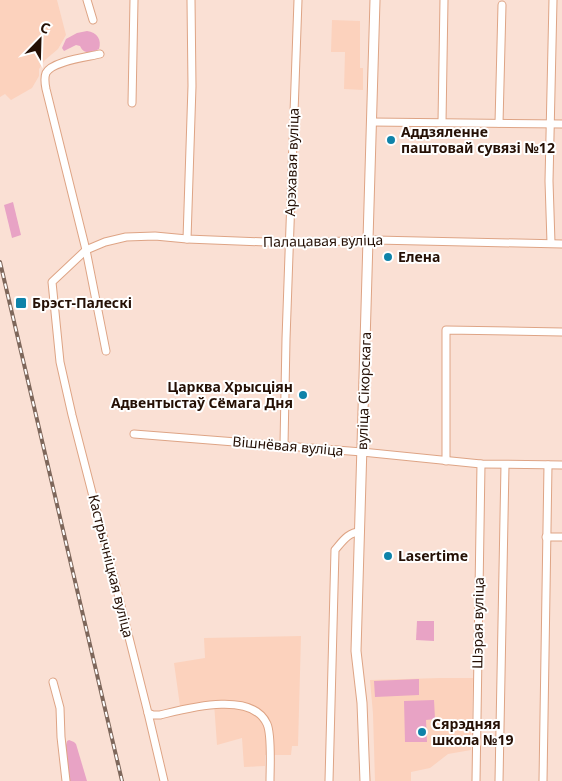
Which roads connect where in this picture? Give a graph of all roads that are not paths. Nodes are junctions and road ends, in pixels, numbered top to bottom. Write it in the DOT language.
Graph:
graph roads {
  1 [pos="87,0"];
  2 [pos="134,0"];
  3 [pos="192,0"];
  4 [pos="298,0"];
  5 [pos="375,0"];
  6 [pos="444,0"];
  7 [pos="553,0"];
  8 [pos="502,5"];
  9 [pos="93,20"];
  10 [pos="100,54"];
  11 [pos="132,103"];
  12 [pos="371,122"];
  13 [pos="442,122"];
  14 [pos="499,123"];
  15 [pos="551,123"];
  16 [pos="562,124"];
  17 [pos="187,239"];
  18 [pos="372,240"];
  19 [pos="290,243"];
  20 [pos="551,243"];
  21 [pos="562,244"];
  22 [pos="86,250"];
  23 [pos="562,332"];
  24 [pos="106,351"];
  25 [pos="134,434"];
  26 [pos="284,445"];
  27 [pos="362,452"];
  28 [pos="446,461"];
  29 [pos="481,464"];
  30 [pos="505,465"];
  31 [pos="548,465"];
  32 [pos="562,465"];
  33 [pos="360,532"];
  34 [pos="546,537"];
  35 [pos="562,537"];
  36 [pos="53,682"];
  37 [pos="148,713"];
  38 [pos="66,781"];
  39 [pos="164,781"];
  40 [pos="270,781"];
  41 [pos="329,781"];
  42 [pos="364,781"];
  43 [pos="476,781"];
  44 [pos="500,781"];
  45 [pos="543,781"];
  1 -- 9 [label="street"];
  2 -- 11 [label="street"];
  3 -- 17 [label="street"];
  4 -- 19 [label="street, Арэхавая вуліца"];
  5 -- 12 [label="street, вуліца Сікорскага"];
  6 -- 13 [label="street"];
  7 -- 15 [label="street"];
  8 -- 14 [label="street"];
  10 -- 22 [label="street"];
  12 -- 13 [label="street"];
  12 -- 18 [label="street, вуліца Сікорскага"];
  13 -- 14 [label="street"];
  14 -- 15 [label="street"];
  15 -- 16 [label="street"];
  15 -- 20 [label="street"];
  17 -- 19 [label="street, Палацавая вуліца"];
  17 -- 22 [label="street, Палацавая вуліца"];
  18 -- 19 [label="street, Палацавая вуліца"];
  18 -- 20 [label="street, Палацавая вуліца"];
  18 -- 27 [label="street, вуліца Сікорскага"];
  19 -- 26 [label="street, Арэхавая вуліца"];
  20 -- 21 [label="street, Палацавая вуліца"];
  22 -- 24 [label="street"];
  22 -- 37 [label="street, Кастрычніцкая вуліца"];
  23 -- 28 [label="street"];
  25 -- 26 [label="street, Вішнёвая вуліца"];
  26 -- 27 [label="street, Вішнёвая вуліца"];
  27 -- 28 [label="street, Вішнёвая вуліца"];
  27 -- 33 [label="street, вуліца Сікорскага"];
  28 -- 29 [label="street, Вішнёвая вуліца"];
  29 -- 30 [label="street, Вішнёвая вуліца"];
  29 -- 43 [label="street, Шэрая вуліца"];
  30 -- 31 [label="street, Вішнёвая вуліца"];
  30 -- 44 [label="street"];
  31 -- 32 [label="street, Вішнёвая вуліца"];
  31 -- 34 [label="street"];
  33 -- 41 [label="street"];
  33 -- 42 [label="street, вуліца Сікорскага"];
  34 -- 35 [label="street"];
  34 -- 45 [label="street"];
  36 -- 38 [label="street"];
  37 -- 39 [label="street"];
  37 -- 40 [label="street"];
}
